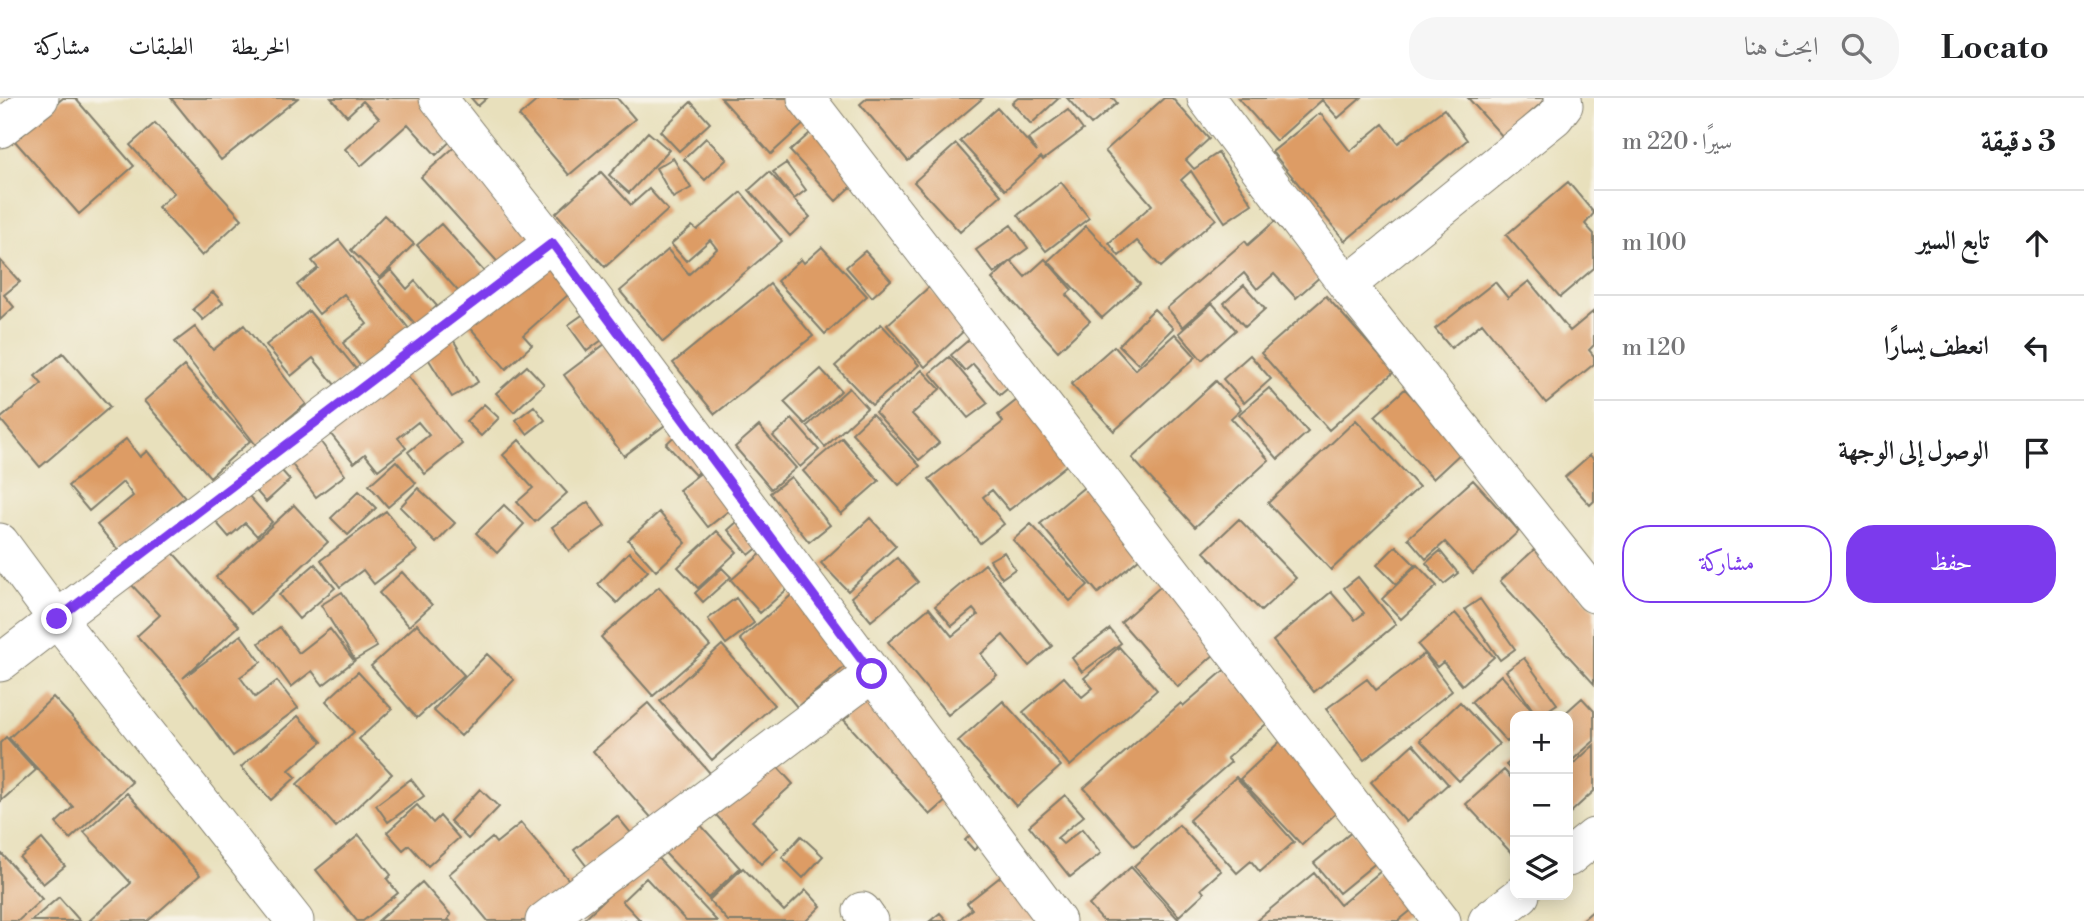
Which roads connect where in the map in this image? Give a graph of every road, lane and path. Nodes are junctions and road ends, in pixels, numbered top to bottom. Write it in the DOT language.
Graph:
graph roads {
  1 [pos="40,98"];
  2 [pos="438,98"];
  3 [pos="806,98"];
  4 [pos="1206,98"];
  5 [pos="1563,98"];
  6 [pos="0,129"];
  7 [pos="552,243"];
  8 [pos="1346,285"];
  9 [pos="0,542"];
  10 [pos="1594,594"];
  11 [pos="57,619"];
  12 [pos="0,663"];
  13 [pos="872,674"];
  14 [pos="1594,837"];
  15 [pos="1573,854"];
  16 [pos="295,921"];
  17 [pos="544,921"];
  18 [pos="1057,921"];
  19 [pos="1442,921"];
  1 -- 6 [label="street"];
  2 -- 7 [label="street"];
  3 -- 19 [label="street"];
  4 -- 8 [label="street"];
  5 -- 8 [label="street"];
  7 -- 11 [label="street"];
  7 -- 13 [label="street"];
  8 -- 10 [label="street"];
  9 -- 11 [label="street"];
  11 -- 12 [label="street"];
  11 -- 16 [label="street"];
  13 -- 17 [label="street"];
  13 -- 18 [label="street"];
  14 -- 15 [label="street"];
}
